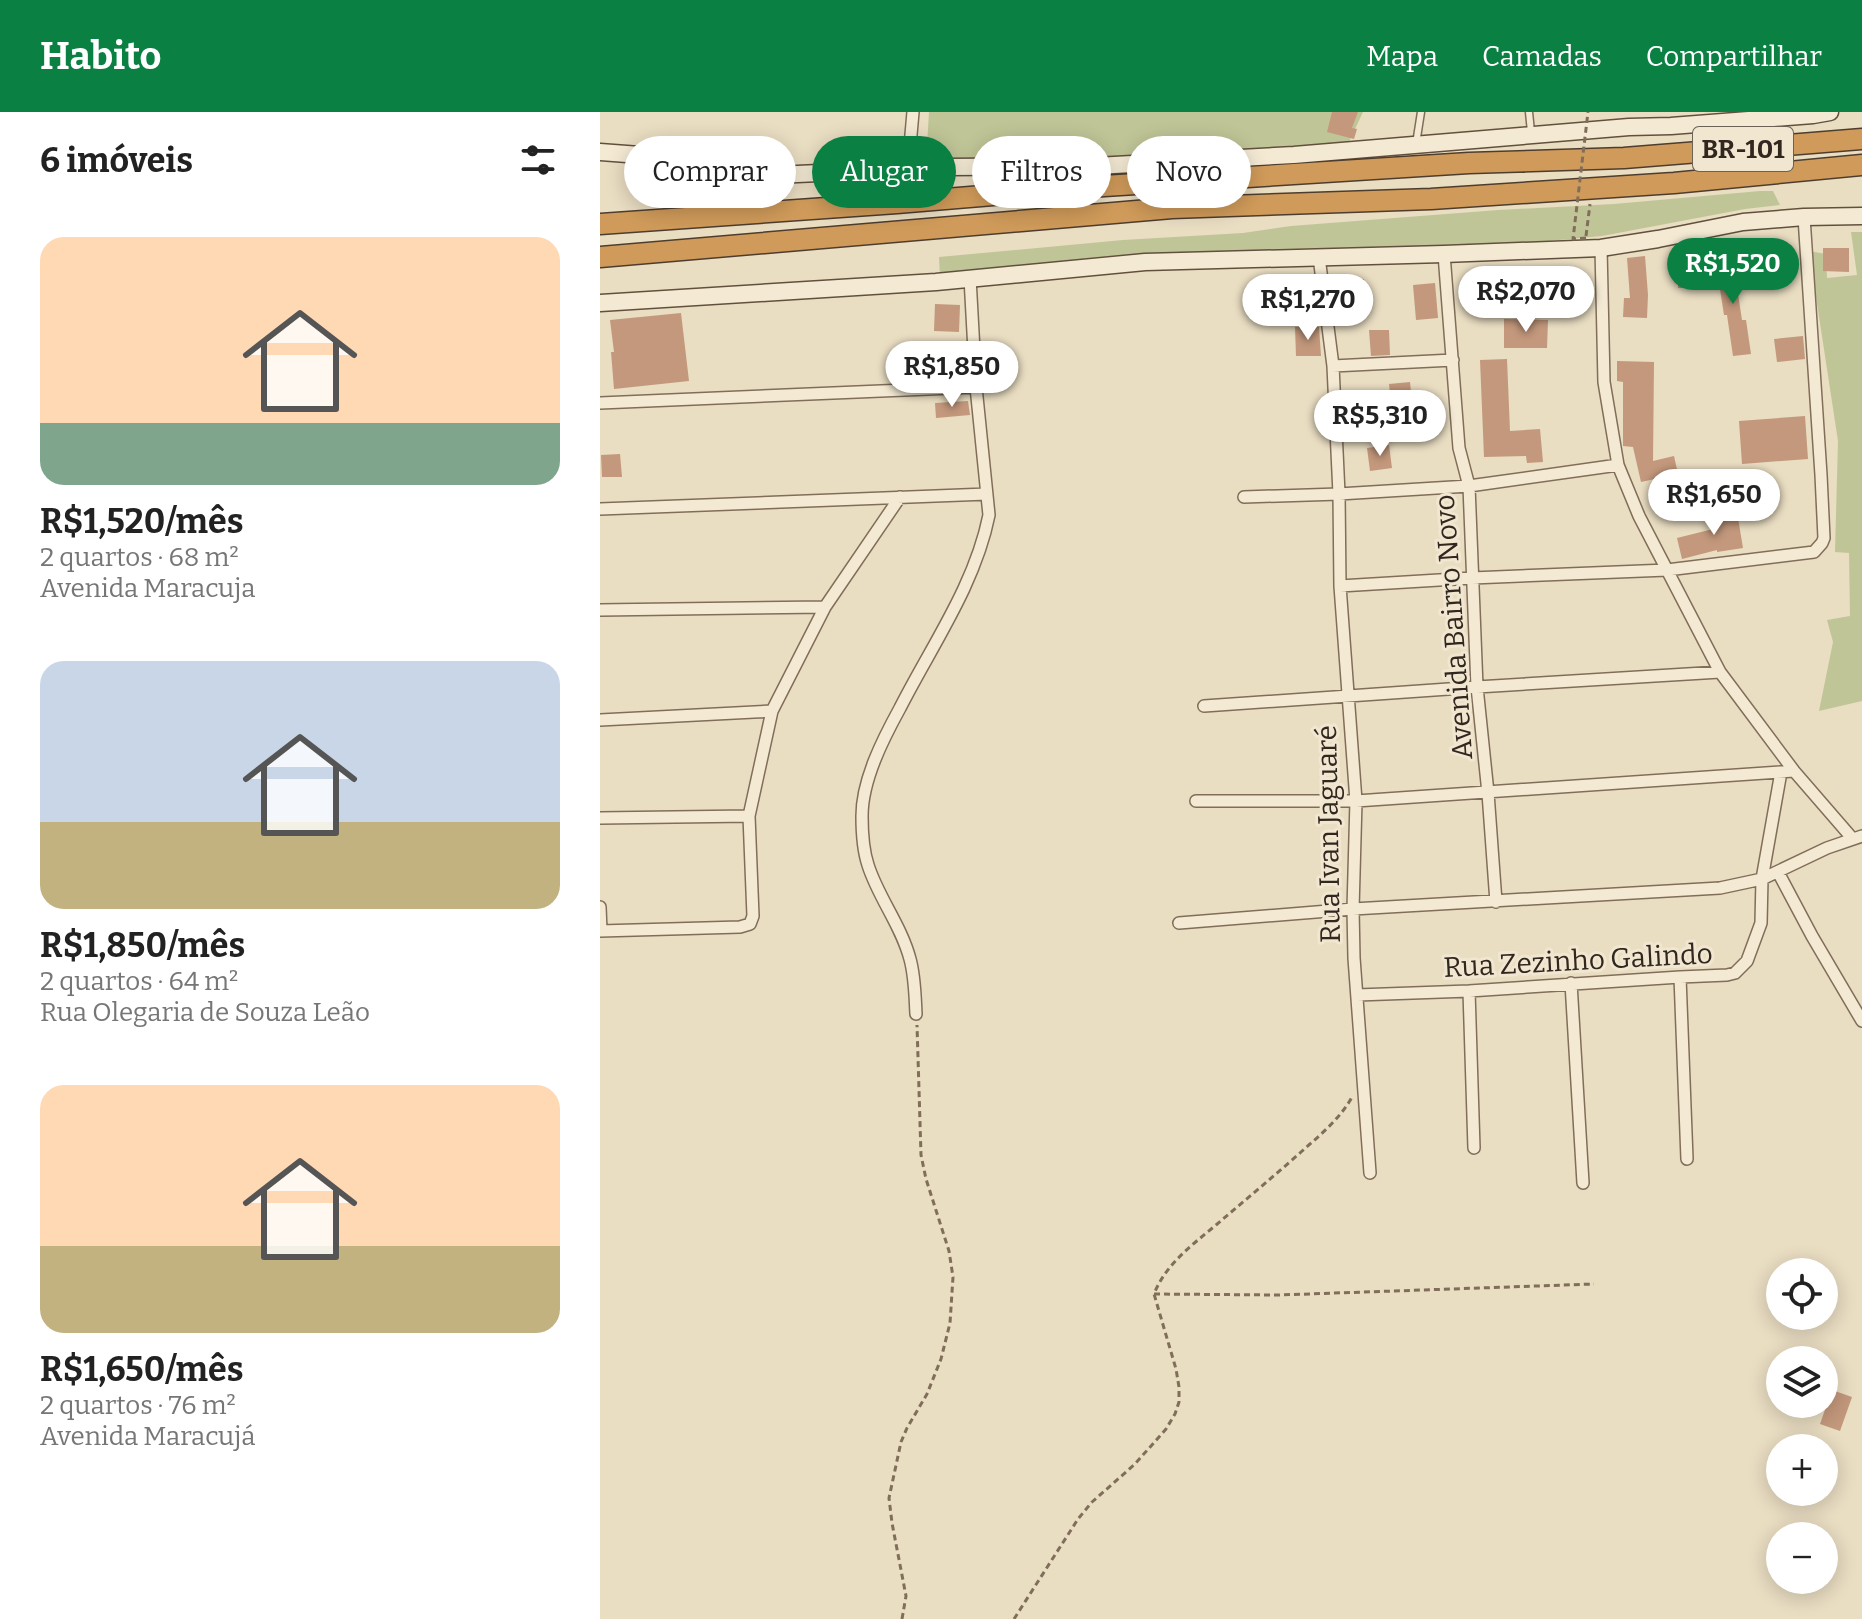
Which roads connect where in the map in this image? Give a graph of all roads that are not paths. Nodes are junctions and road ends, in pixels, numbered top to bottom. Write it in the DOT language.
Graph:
graph roads {
  1 [pos="913,112"];
  2 [pos="1421,112"];
  3 [pos="1529,112"];
  4 [pos="1830,112"];
  5 [pos="1631,120"];
  6 [pos="1531,135"];
  7 [pos="911,136"];
  8 [pos="1862,139"];
  9 [pos="1416,145"];
  10 [pos="600,152"];
  11 [pos="1862,165"];
  12 [pos="956,167"];
  13 [pos="812,173"];
  14 [pos="1862,216"];
  15 [pos="1804,217"];
  16 [pos="600,224"];
  17 [pos="1601,248"];
  18 [pos="1444,254"];
  19 [pos="600,257"];
  20 [pos="1319,257"];
  21 [pos="970,278"];
  22 [pos="600,303"];
  23 [pos="1453,360"];
  24 [pos="1333,366"];
  25 [pos="976,387"];
  26 [pos="600,403"];
  27 [pos="1618,465"];
  28 [pos="1469,486"];
  29 [pos="987,494"];
  30 [pos="1339,494"];
  31 [pos="900,497"];
  32 [pos="1244,497"];
  33 [pos="600,509"];
  34 [pos="1667,570"];
  35 [pos="1472,578"];
  36 [pos="1340,586"];
  37 [pos="825,607"];
  38 [pos="600,610"];
  39 [pos="1720,672"];
  40 [pos="1477,687"];
  41 [pos="1349,697"];
  42 [pos="1204,706"];
  43 [pos="772,711"];
  44 [pos="600,720"];
  45 [pos="1794,771"];
  46 [pos="1781,772"];
  47 [pos="1488,793"];
  48 [pos="1196,801"];
  49 [pos="1356,801"];
  50 [pos="749,816"];
  51 [pos="600,818"];
  52 [pos="1857,837"];
  53 [pos="1778,872"];
  54 [pos="1762,879"];
  55 [pos="1496,902"];
  56 [pos="600,907"];
  57 [pos="1353,909"];
  58 [pos="1179,923"];
  59 [pos="600,931"];
  60 [pos="1680,977"];
  61 [pos="1571,983"];
  62 [pos="1469,991"];
  63 [pos="1357,995"];
  64 [pos="916,1014"];
  65 [pos="1862,1021"];
  66 [pos="1474,1148"];
  67 [pos="1687,1159"];
  68 [pos="1370,1173"];
  69 [pos="1583,1183"];
  1 -- 7 [label="street"];
  2 -- 9 [label="lane"];
  3 -- 6 [label="lane"];
  4 -- 5 [label="street"];
  5 -- 6 [label="street"];
  6 -- 9 [label="street"];
  8 -- 16 [label="highway, BR-101"];
  9 -- 12 [label="street"];
  10 -- 13 [label="street"];
  11 -- 19 [label="highway, BR-101"];
  14 -- 15 [label="street"];
  15 -- 17 [label="street"];
  15 -- 34 [label="street"];
  17 -- 18 [label="street"];
  17 -- 27 [label="street"];
  18 -- 20 [label="street"];
  18 -- 23 [label="street, Avenida Bairro Novo"];
  20 -- 21 [label="street"];
  20 -- 24 [label="street, Rua Ivan Jaguaré"];
  21 -- 22 [label="street"];
  21 -- 25 [label="street"];
  23 -- 24 [label="street"];
  23 -- 28 [label="street, Avenida Bairro Novo"];
  24 -- 30 [label="street, Rua Ivan Jaguaré"];
  25 -- 26 [label="street"];
  25 -- 29 [label="street"];
  27 -- 28 [label="street"];
  27 -- 34 [label="street"];
  28 -- 30 [label="street"];
  28 -- 35 [label="street, Avenida Bairro Novo"];
  29 -- 31 [label="street"];
  29 -- 64 [label="street"];
  30 -- 32 [label="street"];
  30 -- 36 [label="street, Rua Ivan Jaguaré"];
  31 -- 33 [label="street"];
  31 -- 37 [label="street"];
  34 -- 35 [label="street"];
  34 -- 39 [label="street"];
  35 -- 36 [label="street"];
  35 -- 40 [label="street, Avenida Bairro Novo"];
  36 -- 41 [label="street, Rua Ivan Jaguaré"];
  37 -- 38 [label="street"];
  37 -- 43 [label="street"];
  39 -- 40 [label="street"];
  39 -- 45 [label="street"];
  40 -- 41 [label="street"];
  40 -- 47 [label="street, Avenida Bairro Novo"];
  41 -- 42 [label="street"];
  41 -- 49 [label="street, Rua Ivan Jaguaré"];
  43 -- 44 [label="street"];
  43 -- 50 [label="street"];
  45 -- 46 [label="street"];
  45 -- 52 [label="street"];
  46 -- 47 [label="street"];
  46 -- 54 [label="street, Rua Zezinho Galindo"];
  47 -- 49 [label="street"];
  47 -- 55 [label="street, Avenida Bairro Novo"];
  48 -- 49 [label="street"];
  49 -- 57 [label="street, Rua Ivan Jaguaré"];
  50 -- 51 [label="street"];
  50 -- 59 [label="street"];
  52 -- 53 [label="street"];
  53 -- 54 [label="street"];
  53 -- 65 [label="street"];
  54 -- 55 [label="street"];
  54 -- 60 [label="street, Rua Zezinho Galindo"];
  55 -- 57 [label="street"];
  56 -- 59 [label="street"];
  57 -- 58 [label="street"];
  57 -- 63 [label="street, Rua Ivan Jaguaré"];
  60 -- 61 [label="street, Rua Zezinho Galindo"];
  60 -- 67 [label="street"];
  61 -- 62 [label="street, Rua Zezinho Galindo"];
  61 -- 69 [label="street"];
  62 -- 63 [label="street, Rua Zezinho Galindo"];
  62 -- 66 [label="street"];
  63 -- 68 [label="street, Rua Ivan Jaguaré"];
}
